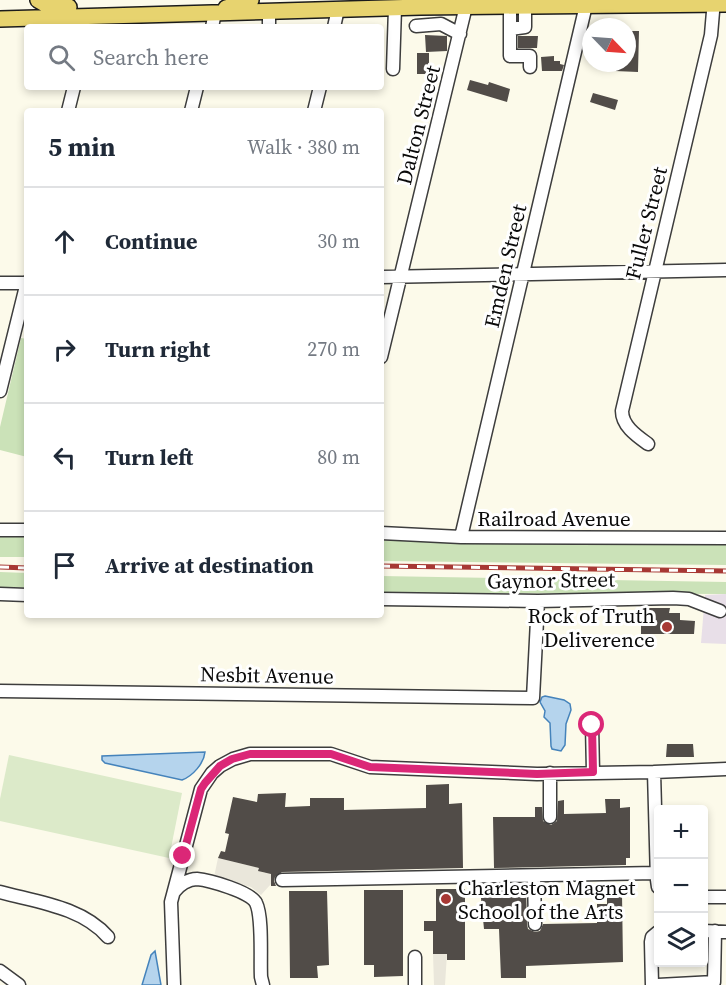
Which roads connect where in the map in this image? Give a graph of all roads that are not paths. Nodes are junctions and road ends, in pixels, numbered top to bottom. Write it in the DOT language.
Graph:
graph roads {
  1 [pos="38,0"];
  2 [pos="230,0"];
  3 [pos="251,0"];
  4 [pos="372,0"];
  5 [pos="449,0"];
  6 [pos="718,2"];
  7 [pos="586,5"];
  8 [pos="466,6"];
  9 [pos="518,6"];
  10 [pos="425,7"];
  11 [pos="395,8"];
  12 [pos="338,9"];
  13 [pos="269,11"];
  14 [pos="0,19"];
  15 [pos="213,20"];
  16 [pos="90,21"];
  17 [pos="31,22"];
  18 [pos="269,24"];
  19 [pos="335,24"];
  20 [pos="430,25"];
  21 [pos="416,26"];
  22 [pos="460,34"];
  23 [pos="530,67"];
  24 [pos="393,69"];
  25 [pos="73,90"];
  26 [pos="196,90"];
  27 [pos="319,90"];
  28 [pos="69,108"];
  29 [pos="192,108"];
  30 [pos="315,108"];
  31 [pos="726,270"];
  32 [pos="654,272"];
  33 [pos="524,274"];
  34 [pos="384,277"];
  35 [pos="400,277"];
  36 [pos="0,283"];
  37 [pos="24,283"];
  38 [pos="24,295"];
  39 [pos="384,344"];
  40 [pos="0,391"];
  41 [pos="648,444"];
  42 [pos="0,530"];
  43 [pos="24,530"];
  44 [pos="384,533"];
  45 [pos="461,537"];
  46 [pos="726,538"];
  47 [pos="0,594"];
  48 [pos="24,595"];
  49 [pos="384,599"];
  50 [pos="538,601"];
  51 [pos="720,610"];
  52 [pos="0,691"];
  53 [pos="592,725"];
  54 [pos="726,769"];
  55 [pos="593,772"];
  56 [pos="654,772"];
  57 [pos="550,773"];
  58 [pos="550,817"];
  59 [pos="656,859"];
  60 [pos="654,873"];
  61 [pos="534,876"];
  62 [pos="282,880"];
  63 [pos="0,892"];
  64 [pos="173,893"];
  65 [pos="708,897"];
  66 [pos="726,897"];
  67 [pos="535,924"];
  68 [pos="715,931"];
  69 [pos="654,935"];
  70 [pos="108,937"];
  71 [pos="415,957"];
  72 [pos="0,971"];
  73 [pos="19,985"];
  74 [pos="174,985"];
  75 [pos="263,985"];
  76 [pos="416,985"];
  77 [pos="652,985"];
  78 [pos="658,985"];
  1 -- 16 [label="main road"];
  2 -- 15 [label="main road"];
  3 -- 15 [label="main road"];
  4 -- 10 [label="main road"];
  5 -- 8 [label="main road"];
  6 -- 7 [label="main road"];
  6 -- 32 [label="street, Fuller Street"];
  7 -- 9 [label="main road"];
  7 -- 33 [label="street, Emden Street"];
  8 -- 9 [label="main road"];
  8 -- 10 [label="main road"];
  8 -- 22 [label="street, Dalton Street"];
  9 -- 23 [label="street"];
  10 -- 11 [label="main road"];
  10 -- 20 [label="street"];
  11 -- 12 [label="main road"];
  11 -- 24 [label="street"];
  12 -- 13 [label="main road"];
  12 -- 19 [label="street"];
  13 -- 15 [label="main road"];
  13 -- 18 [label="street"];
  14 -- 17 [label="main road"];
  15 -- 16 [label="main road"];
  16 -- 17 [label="main road"];
  20 -- 21 [label="street"];
  20 -- 22 [label="street"];
  22 -- 35 [label="street, Dalton Street"];
  25 -- 28 [label="street"];
  26 -- 29 [label="street"];
  27 -- 30 [label="street"];
  31 -- 32 [label="street"];
  32 -- 33 [label="street"];
  32 -- 41 [label="street, Fuller Street"];
  33 -- 35 [label="street"];
  33 -- 45 [label="street, Emden Street"];
  34 -- 35 [label="street"];
  35 -- 39 [label="street, Dalton Street"];
  36 -- 37 [label="street"];
  38 -- 40 [label="street"];
  42 -- 43 [label="street"];
  44 -- 45 [label="street, Railroad Avenue"];
  45 -- 46 [label="street, Railroad Avenue"];
  47 -- 48 [label="street"];
  49 -- 50 [label="street, Gaynor Street"];
  50 -- 51 [label="street, Gaynor Street"];
  50 -- 52 [label="street, Nesbit Avenue"];
  53 -- 55 [label="street"];
  54 -- 56 [label="street"];
  55 -- 56 [label="street"];
  55 -- 57 [label="street"];
  56 -- 59 [label="street"];
  57 -- 58 [label="street"];
  57 -- 64 [label="street"];
  60 -- 61 [label="street"];
  61 -- 62 [label="street"];
  61 -- 67 [label="street"];
  63 -- 70 [label="street"];
  64 -- 74 [label="street"];
  64 -- 75 [label="street"];
  65 -- 66 [label="street"];
  68 -- 78 [label="street"];
  69 -- 77 [label="street"];
  71 -- 76 [label="street"];
  72 -- 73 [label="street"];
}
